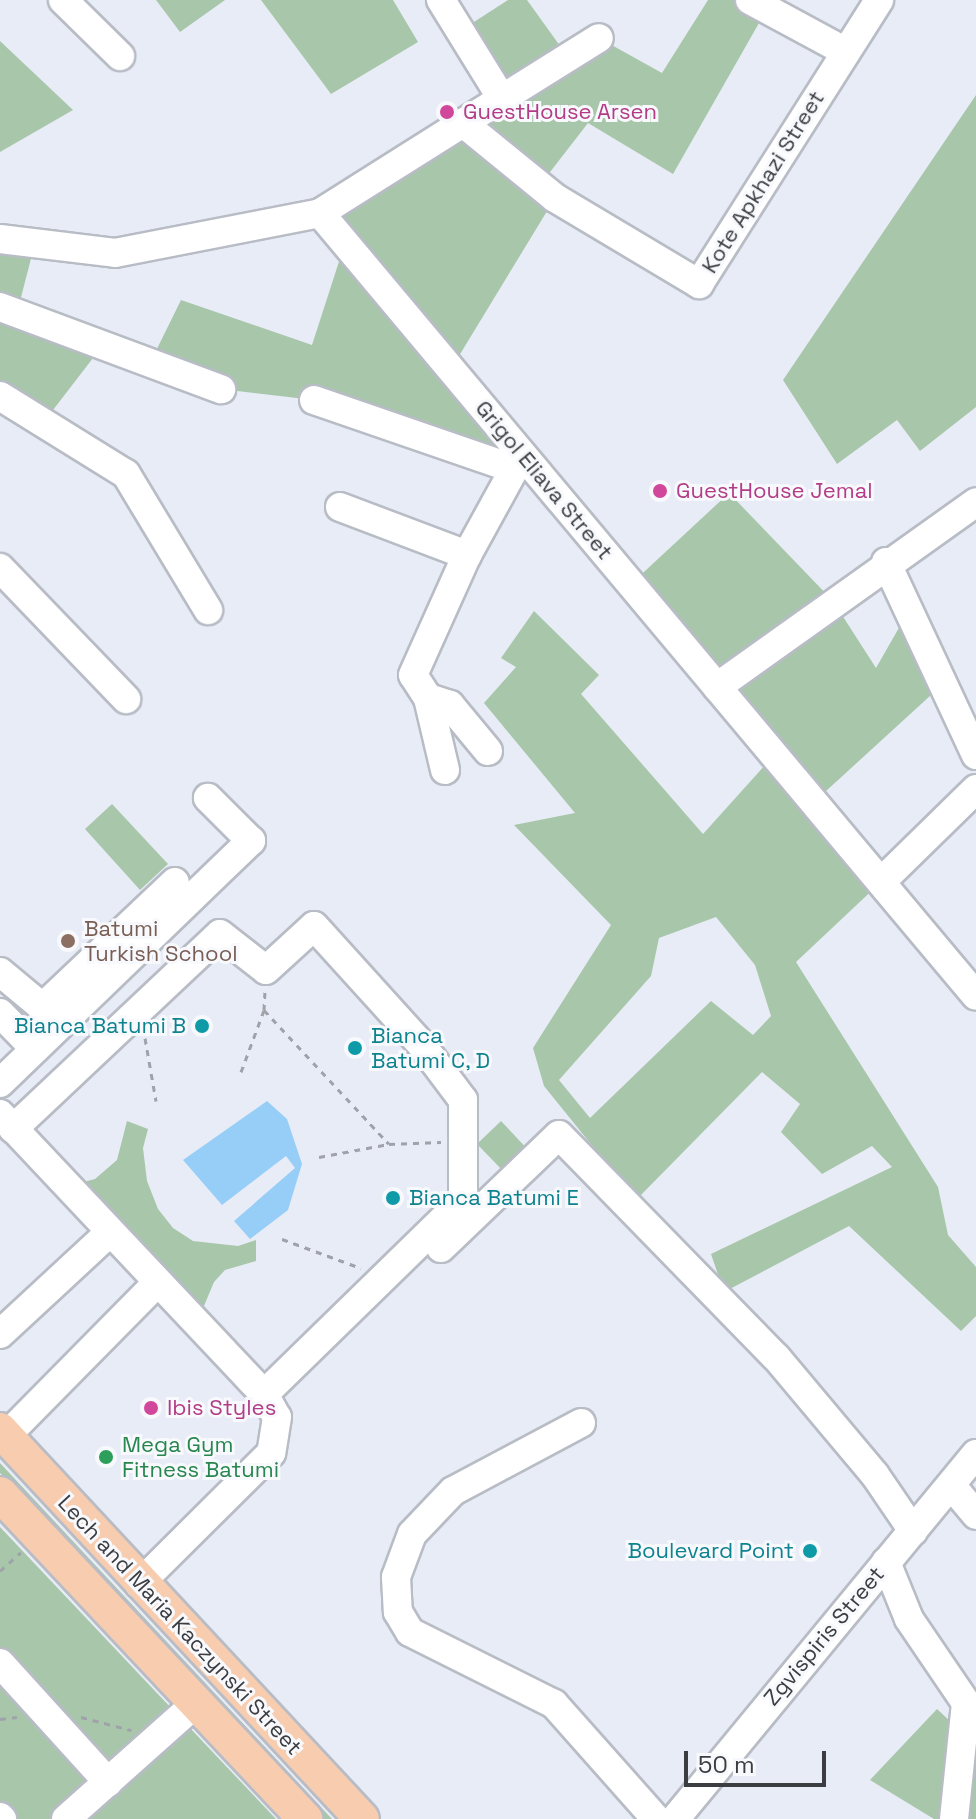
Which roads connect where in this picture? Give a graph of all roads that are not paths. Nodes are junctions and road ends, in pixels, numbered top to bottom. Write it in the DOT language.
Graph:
graph roads {
  1 [pos="63,0"];
  2 [pos="441,0"];
  3 [pos="750,0"];
  4 [pos="879,0"];
  5 [pos="599,38"];
  6 [pos="846,52"];
  7 [pos="120,56"];
  8 [pos="501,97"];
  9 [pos="463,123"];
  10 [pos="320,213"];
  11 [pos="0,239"];
  12 [pos="0,307"];
  13 [pos="221,389"];
  14 [pos="0,396"];
  15 [pos="314,400"];
  16 [pos="518,462"];
  17 [pos="976,502"];
  18 [pos="340,507"];
  19 [pos="467,555"];
  20 [pos="886,562"];
  21 [pos="0,568"];
  22 [pos="208,610"];
  23 [pos="717,687"];
  24 [pos="428,698"];
  25 [pos="126,699"];
  26 [pos="488,751"];
  27 [pos="976,755"];
  28 [pos="445,770"];
  29 [pos="976,789"];
  30 [pos="208,798"];
  31 [pos="175,882"];
  32 [pos="881,882"];
  33 [pos="0,972"];
  34 [pos="976,996"];
  35 [pos="0,1013"];
  36 [pos="52,1015"];
  37 [pos="35,1049"];
  38 [pos="0,1083"];
  39 [pos="7,1122"];
  40 [pos="110,1232"];
  41 [pos="158,1282"];
  42 [pos="0,1334"];
  43 [pos="269,1402"];
  44 [pos="581,1423"];
  45 [pos="3,1433"];
  46 [pos="976,1454"];
  47 [pos="951,1485"];
  48 [pos="0,1494"];
  49 [pos="976,1515"];
  50 [pos="913,1531"];
  51 [pos="886,1562"];
  52 [pos="139,1584"];
  53 [pos="0,1663"];
  54 [pos="196,1703"];
  55 [pos="108,1782"];
  56 [pos="66,1819"];
  57 [pos="305,1819"];
  58 [pos="362,1819"];
  59 [pos="656,1819"];
  60 [pos="675,1819"];
  61 [pos="954,1819"];
  1 -- 7 [label="street"];
  2 -- 8 [label="street"];
  3 -- 6 [label="street"];
  4 -- 6 [label="street, Kote Apkhazi Street"];
  5 -- 8 [label="street"];
  6 -- 9 [label="street, Kote Apkhazi Street"];
  8 -- 9 [label="street"];
  9 -- 10 [label="street"];
  10 -- 11 [label="street"];
  10 -- 16 [label="street, Grigol Eliava Street"];
  12 -- 13 [label="street"];
  14 -- 22 [label="street"];
  15 -- 16 [label="street"];
  16 -- 19 [label="street"];
  16 -- 23 [label="street, Grigol Eliava Street"];
  17 -- 20 [label="street"];
  18 -- 19 [label="street"];
  19 -- 24 [label="street"];
  20 -- 23 [label="street"];
  20 -- 27 [label="street"];
  21 -- 25 [label="street"];
  23 -- 32 [label="street, Grigol Eliava Street"];
  24 -- 26 [label="street"];
  24 -- 28 [label="street"];
  29 -- 32 [label="street"];
  30 -- 36 [label="street"];
  31 -- 36 [label="street"];
  32 -- 34 [label="street, Grigol Eliava Street"];
  33 -- 36 [label="street"];
  35 -- 37 [label="street"];
  36 -- 37 [label="street"];
  37 -- 38 [label="street"];
  39 -- 40 [label="street"];
  39 -- 43 [label="street"];
  40 -- 41 [label="street"];
  40 -- 42 [label="street"];
  41 -- 43 [label="street"];
  41 -- 45 [label="street"];
  43 -- 50 [label="street"];
  43 -- 52 [label="street"];
  44 -- 59 [label="street"];
  45 -- 52 [label="main road, Lech and Maria Kaczynski Street"];
  46 -- 47 [label="street, Zgvispiris Street"];
  47 -- 49 [label="street"];
  47 -- 50 [label="street, Zgvispiris Street"];
  48 -- 54 [label="main road, Lech and Maria Kaczynski Street"];
  50 -- 51 [label="street, Zgvispiris Street"];
  51 -- 60 [label="street, Zgvispiris Street"];
  51 -- 61 [label="street"];
  52 -- 58 [label="main road, Lech and Maria Kaczynski Street"];
  53 -- 55 [label="street"];
  54 -- 55 [label="street"];
  54 -- 57 [label="main road, Lech and Maria Kaczynski Street"];
  55 -- 56 [label="street"];
}
